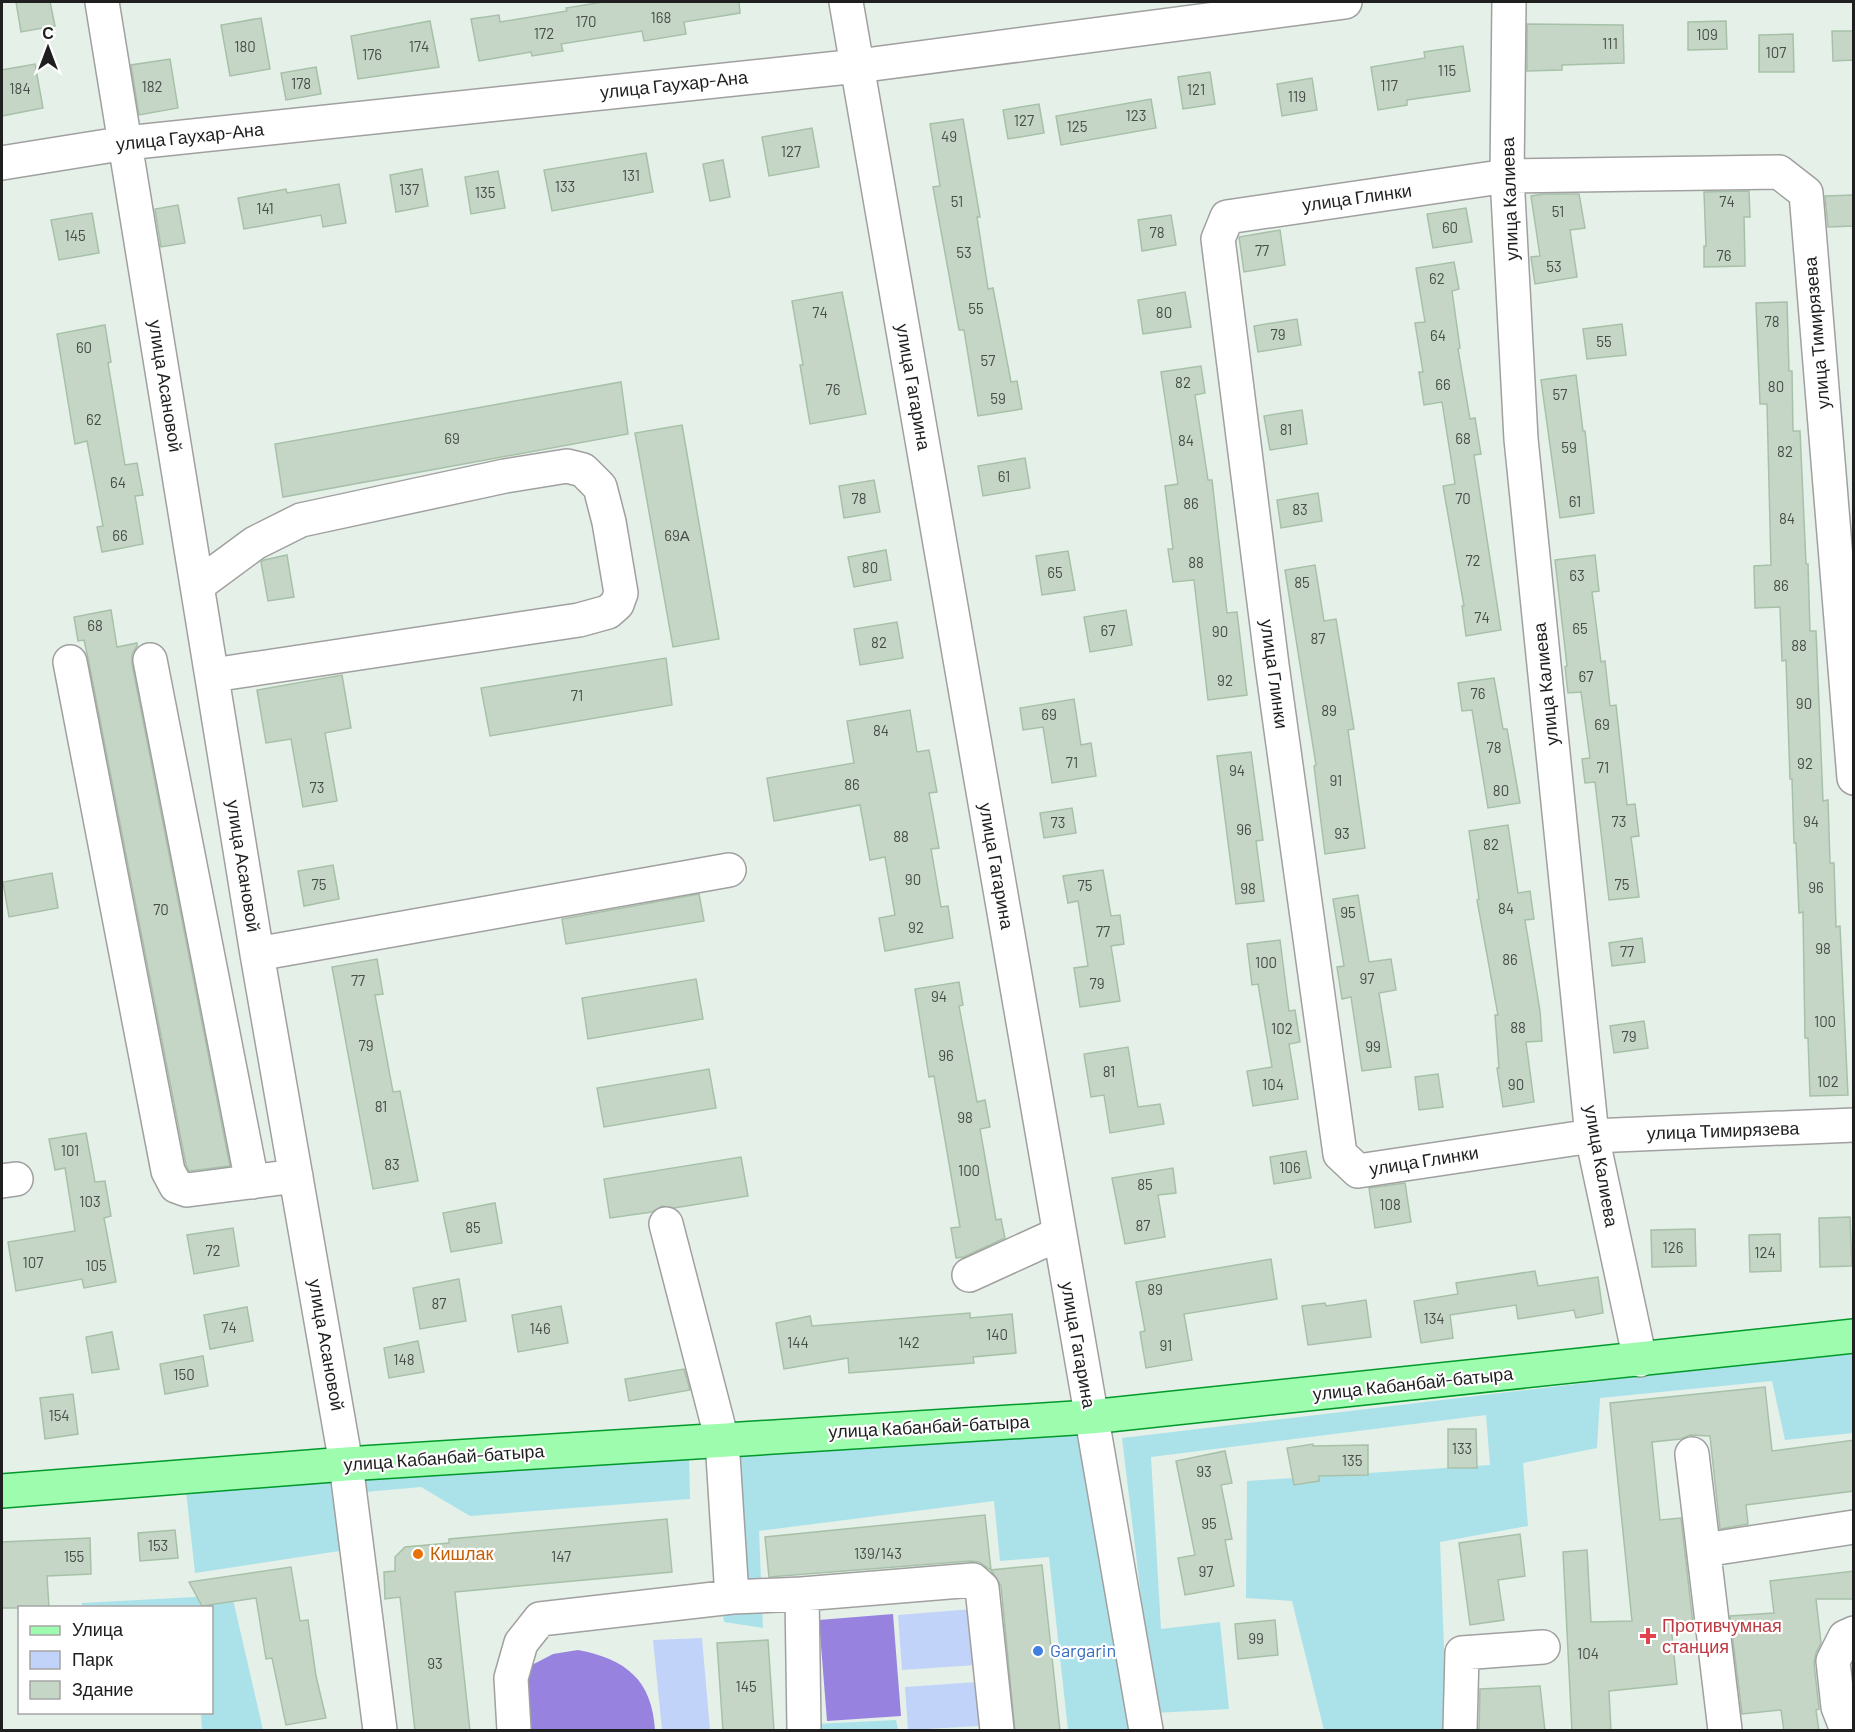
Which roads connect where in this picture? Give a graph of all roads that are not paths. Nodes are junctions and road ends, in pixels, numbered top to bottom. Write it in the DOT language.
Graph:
graph roads {
  1 [pos="102,2"];
  2 [pos="846,2"];
  3 [pos="1345,2"];
  4 [pos="1509,2"];
  5 [pos="858,66"];
  6 [pos="126,143"];
  7 [pos="2,163"];
  8 [pos="1507,176"];
  9 [pos="198,585"];
  10 [pos="150,660"];
  11 [pos="70,662"];
  12 [pos="213,675"];
  13 [pos="1854,778"];
  14 [pos="729,870"];
  15 [pos="257,954"];
  16 [pos="1854,1125"];
  17 [pos="1592,1136"];
  18 [pos="296,1176"];
  19 [pos="252,1182"];
  20 [pos="666,1224"];
  21 [pos="1059,1234"];
  22 [pos="969,1275"];
  23 [pos="1854,1336"];
  24 [pos="1640,1360"];
  25 [pos="1090,1417"];
  26 [pos="722,1440"];
  27 [pos="1692,1454"];
  28 [pos="346,1464"];
  29 [pos="2,1491"];
  30 [pos="1854,1527"];
  31 [pos="1704,1550"];
  32 [pos="802,1594"];
  33 [pos="732,1597"];
  34 [pos="1854,1634"];
  35 [pos="1543,1647"];
  36 [pos="380,1731"];
  37 [pos="514,1731"];
  38 [pos="804,1731"];
  39 [pos="997,1731"];
  40 [pos="1146,1731"];
  41 [pos="1460,1731"];
  42 [pos="1725,1731"];
  43 [pos="1847,1731"];
  1 -- 6 [label="street, улица Асановой"];
  2 -- 5 [label="street, улица Гагарина"];
  3 -- 5 [label="street, улица Гаухар-Ана"];
  4 -- 8 [label="street, улица Калиева"];
  5 -- 6 [label="street, улица Гаухар-Ана"];
  5 -- 21 [label="street, улица Гагарина"];
  6 -- 7 [label="street, улица Гаухар-Ана"];
  6 -- 9 [label="street, улица Асановой"];
  8 -- 13 [label="street, улица Тимирязева"];
  8 -- 17 [label="street, улица Калиева"];
  8 -- 17 [label="street, улица Глинки"];
  9 -- 12 [label="street, улица Асановой"];
  9 -- 12 [label="street"];
  10 -- 19 [label="street"];
  11 -- 19 [label="street"];
  12 -- 15 [label="street, улица Асановой"];
  14 -- 15 [label="street"];
  15 -- 18 [label="street, улица Асановой"];
  16 -- 17 [label="street, улица Тимирязева"];
  17 -- 24 [label="street, улица Калиева"];
  18 -- 19 [label="street"];
  18 -- 28 [label="street, улица Асановой"];
  20 -- 26 [label="street"];
  21 -- 22 [label="street"];
  21 -- 25 [label="street, улица Гагарина"];
  23 -- 24 [label="main road, улица Кабанбай-батыра"];
  24 -- 25 [label="main road, улица Кабанбай-батыра"];
  25 -- 26 [label="main road, улица Кабанбай-батыра"];
  25 -- 40 [label="street, улица Гагарина"];
  26 -- 28 [label="main road, улица Кабанбай-батыра"];
  26 -- 33 [label="street"];
  27 -- 31 [label="street"];
  28 -- 29 [label="main road, улица Кабанбай-батыра"];
  28 -- 36 [label="street, улица Асановой"];
  30 -- 31 [label="street"];
  31 -- 42 [label="street"];
  32 -- 33 [label="street"];
  32 -- 38 [label="street"];
  32 -- 39 [label="street"];
  33 -- 37 [label="street"];
  34 -- 43 [label="street"];
  35 -- 41 [label="street"];
}
